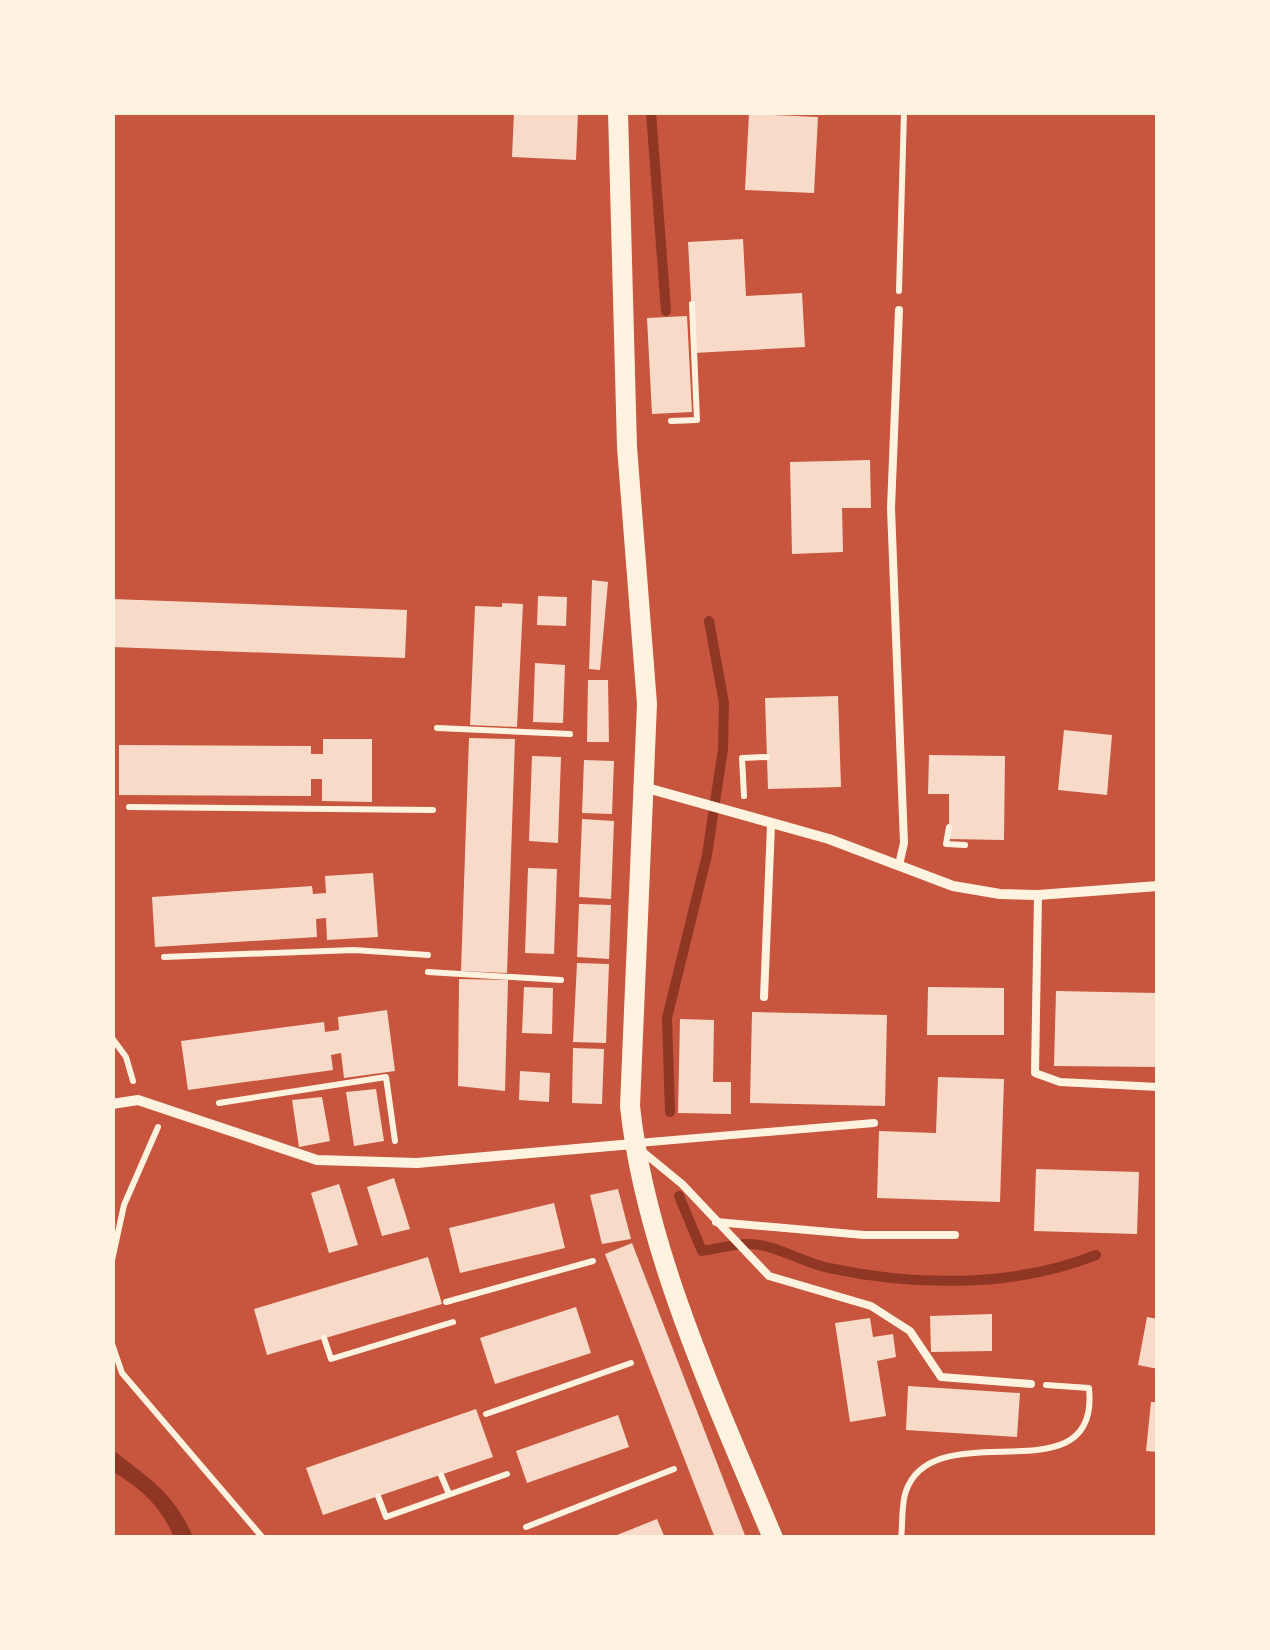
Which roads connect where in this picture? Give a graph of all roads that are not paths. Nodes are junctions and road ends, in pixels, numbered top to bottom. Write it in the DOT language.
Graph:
graph roads {
  1 [pos="618,112"];
  2 [pos="898,310"];
  3 [pos="647,788"];
  4 [pos="772,825"];
  5 [pos="899,865"];
  6 [pos="1158,886"];
  7 [pos="1038,894"];
  8 [pos="764,997"];
  9 [pos="1158,1086"];
  10 [pos="117,1104"];
  11 [pos="874,1123"];
  12 [pos="634,1144"];
  13 [pos="716,1222"];
  14 [pos="955,1235"];
  15 [pos="1031,1384"];
  16 [pos="773,1538"];
  1 -- 3 [label="main road"];
  2 -- 5 [label="lane"];
  3 -- 4 [label="street"];
  3 -- 12 [label="main road"];
  4 -- 5 [label="street"];
  4 -- 8 [label="lane"];
  5 -- 7 [label="street"];
  6 -- 7 [label="street"];
  7 -- 9 [label="lane"];
  10 -- 12 [label="street"];
  11 -- 12 [label="lane"];
  12 -- 13 [label="lane"];
  12 -- 16 [label="main road"];
  13 -- 14 [label="lane"];
  13 -- 15 [label="lane"];
}
